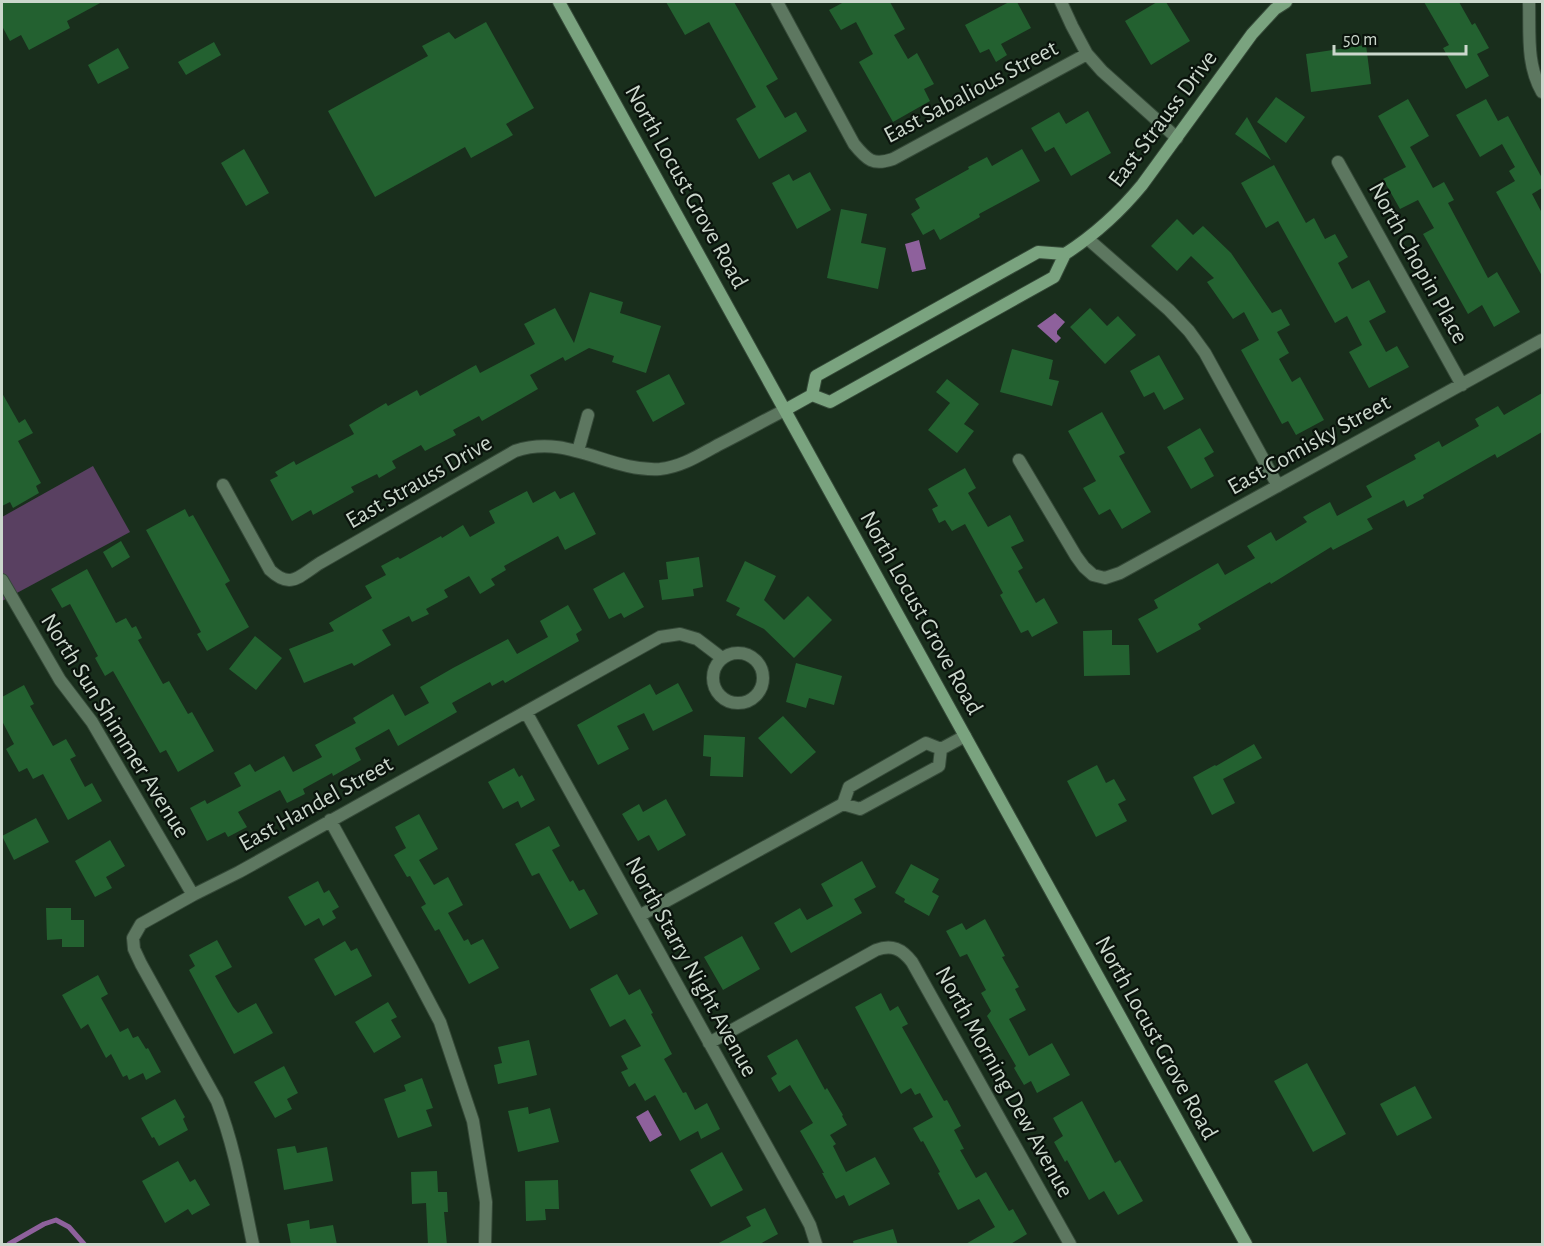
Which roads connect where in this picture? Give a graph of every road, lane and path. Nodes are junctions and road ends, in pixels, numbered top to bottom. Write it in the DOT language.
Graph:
graph roads {
  1 [pos="559,2"];
  2 [pos="777,2"];
  3 [pos="1061,2"];
  4 [pos="1286,2"];
  5 [pos="1529,2"];
  6 [pos="1087,54"];
  7 [pos="1542,92"];
  8 [pos="1177,138"];
  9 [pos="1338,162"];
  10 [pos="1088,239"];
  11 [pos="1065,254"];
  12 [pos="1542,340"];
  13 [pos="1462,385"];
  14 [pos="812,395"];
  15 [pos="785,410"];
  16 [pos="588,415"];
  17 [pos="578,451"];
  18 [pos="1019,460"];
  19 [pos="223,485"];
  20 [pos="1278,486"];
  21 [pos="2,579"];
  22 [pos="722,658"];
  23 [pos="526,712"];
  24 [pos="964,736"];
  25 [pos="941,749"];
  26 [pos="843,804"];
  27 [pos="330,820"];
  28 [pos="193,895"];
  29 [pos="639,916"];
  30 [pos="709,1043"];
  31 [pos="253,1245"];
  32 [pos="485,1245"];
  33 [pos="816,1245"];
  34 [pos="1070,1245"];
  35 [pos="1246,1245"];
  1 -- 15 [label="main road, North Locust Grove Road"];
  2 -- 6 [label="street, East Sabalious Street"];
  3 -- 6 [label="street"];
  4 -- 8 [label="main road, East Strauss Drive"];
  5 -- 7 [label="street"];
  6 -- 8 [label="street"];
  8 -- 10 [label="main road, East Strauss Drive"];
  9 -- 13 [label="street, North Chopin Place"];
  10 -- 11 [label="main road, East Strauss Drive"];
  10 -- 20 [label="street"];
  11 -- 14 [label="main road"];
  11 -- 14 [label="main road, East Strauss Drive"];
  12 -- 13 [label="street, East Comisky Street"];
  13 -- 20 [label="street, East Comisky Street"];
  14 -- 15 [label="main road, East Strauss Drive"];
  15 -- 17 [label="street, East Strauss Drive"];
  15 -- 24 [label="main road, North Locust Grove Road"];
  16 -- 17 [label="street"];
  17 -- 19 [label="street, East Strauss Drive"];
  18 -- 20 [label="street, East Comisky Street"];
  21 -- 28 [label="street, North Sun Shimmer Avenue"];
  22 -- 22 [label="street"];
  22 -- 23 [label="street, East Handel Street"];
  23 -- 27 [label="street, East Handel Street"];
  23 -- 29 [label="street, North Starry Night Avenue"];
  24 -- 25 [label="street"];
  24 -- 35 [label="main road, North Locust Grove Road"];
  25 -- 26 [label="street"];
  25 -- 26 [label="street"];
  26 -- 29 [label="street"];
  27 -- 28 [label="street, East Handel Street"];
  27 -- 32 [label="street"];
  28 -- 31 [label="street, East Handel Street"];
  29 -- 30 [label="street, North Starry Night Avenue"];
  30 -- 33 [label="street, North Starry Night Avenue"];
  30 -- 34 [label="street, North Morning Dew Avenue"];
}
